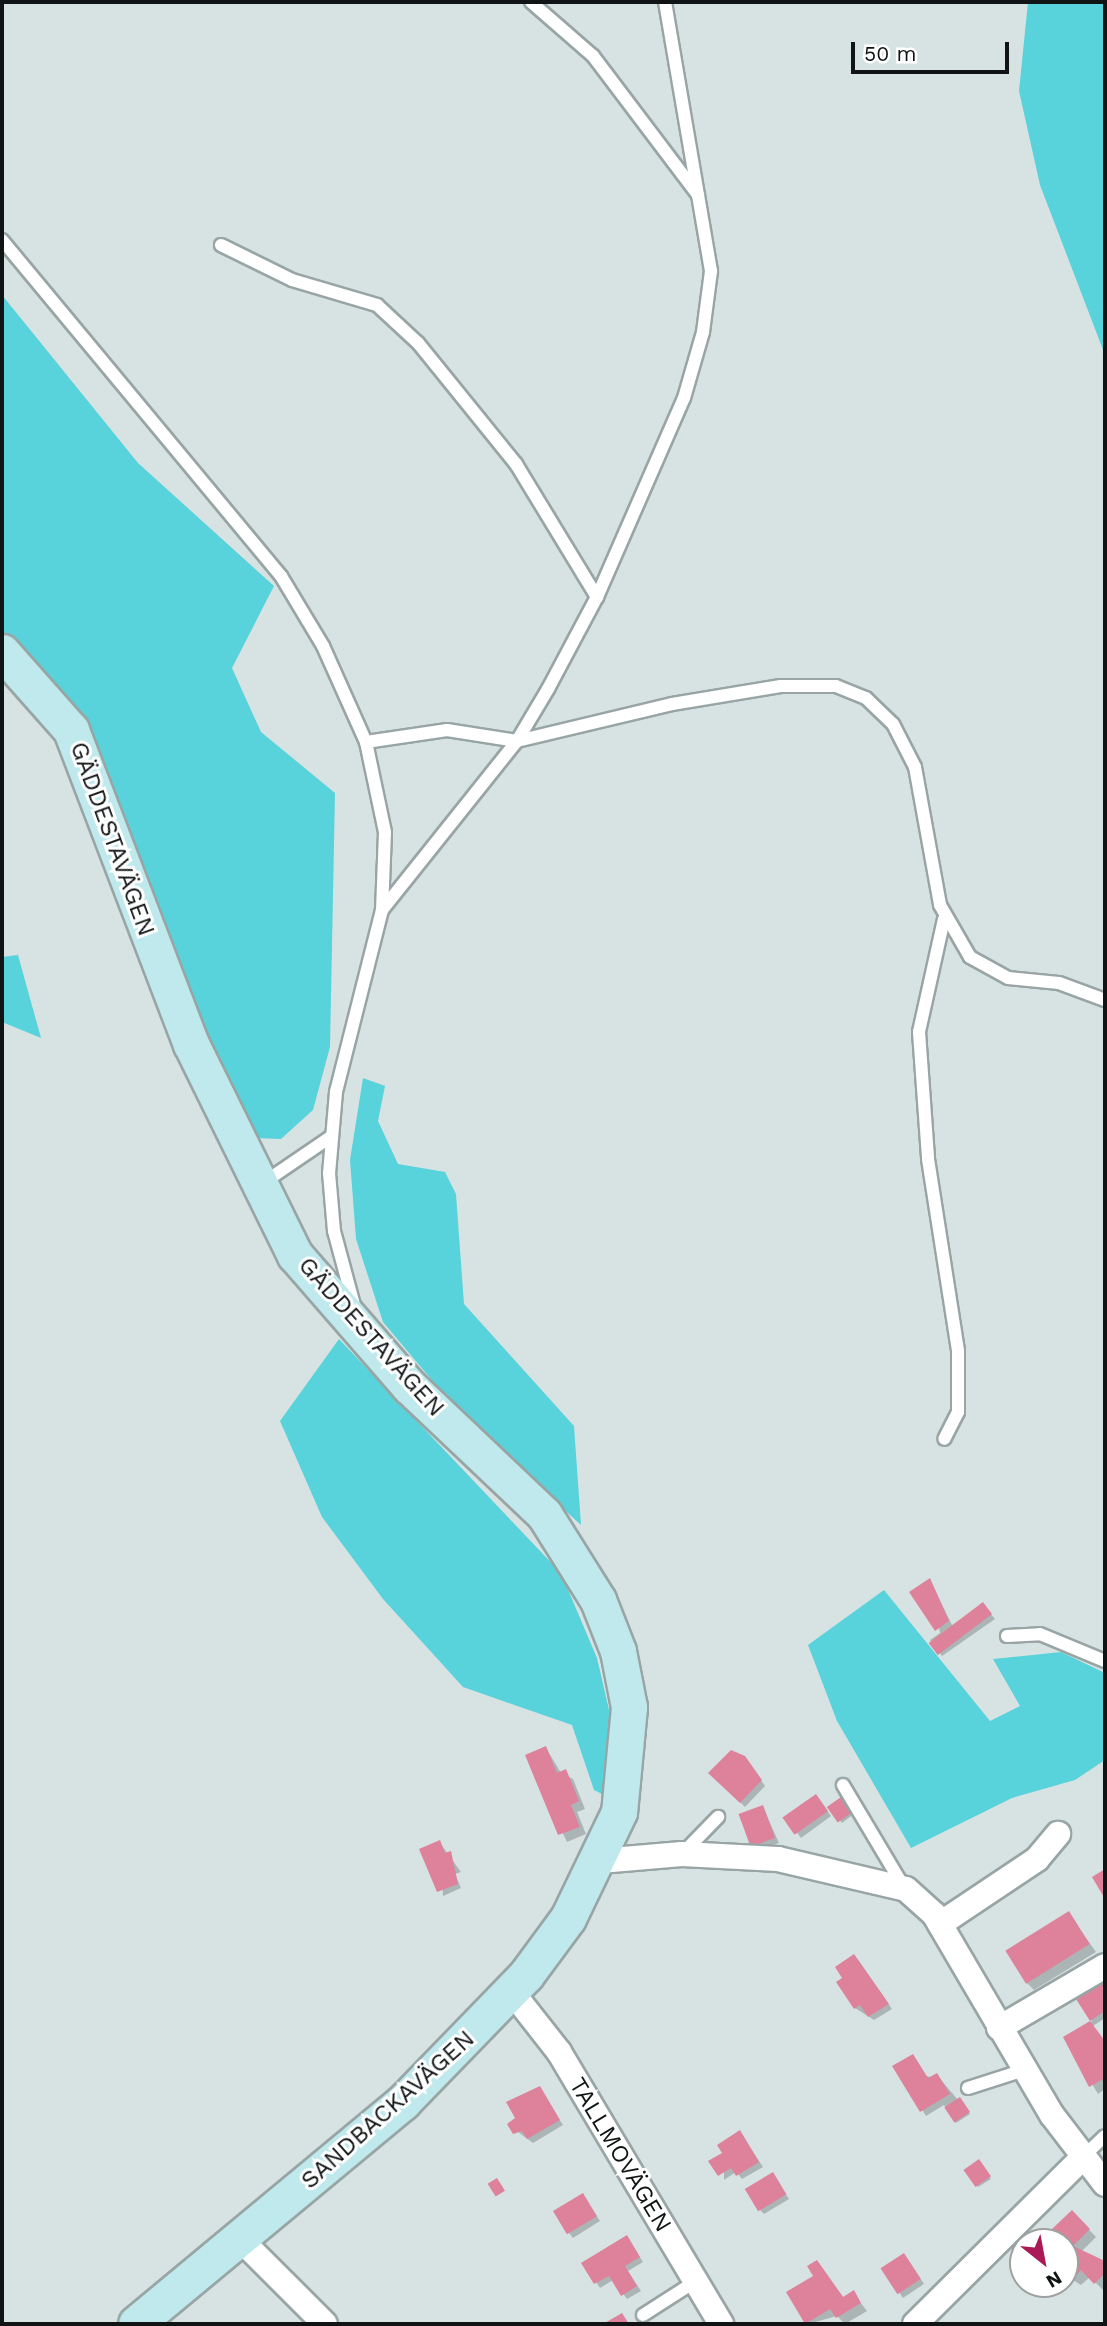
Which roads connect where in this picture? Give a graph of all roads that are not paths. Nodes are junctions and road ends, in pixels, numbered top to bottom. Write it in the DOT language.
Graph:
graph roads {
  1 [pos="531,2"];
  2 [pos="665,2"];
  3 [pos="702,201"];
  4 [pos="2,240"];
  5 [pos="221,245"];
  6 [pos="597,597"];
  7 [pos="2,652"];
  8 [pos="517,741"];
  9 [pos="366,742"];
  10 [pos="382,910"];
  11 [pos="944,915"];
  12 [pos="1105,1000"];
  13 [pos="332,1136"];
  14 [pos="257,1186"];
  15 [pos="370,1344"];
  16 [pos="944,1439"];
  17 [pos="1007,1636"];
  18 [pos="1105,1661"];
  19 [pos="843,1785"];
  20 [pos="718,1817"];
  21 [pos="1058,1834"];
  22 [pos="682,1854"];
  23 [pos="600,1861"];
  24 [pos="905,1889"];
  25 [pos="940,1924"];
  26 [pos="1105,1966"];
  27 [pos="512,1992"];
  28 [pos="999,2028"];
  29 [pos="1024,2070"];
  30 [pos="968,2088"];
  31 [pos="1105,2136"];
  32 [pos="1082,2158"];
  33 [pos="1105,2184"];
  34 [pos="240,2239"];
  35 [pos="696,2281"];
  36 [pos="643,2315"];
  37 [pos="136,2324"];
  38 [pos="326,2324"];
  39 [pos="721,2324"];
  40 [pos="915,2324"];
  1 -- 3 [label="lane"];
  2 -- 3 [label="lane"];
  3 -- 6 [label="lane"];
  4 -- 9 [label="lane"];
  5 -- 6 [label="lane"];
  6 -- 8 [label="lane"];
  7 -- 14 [label="street, GÄDDESTAVÄGEN"];
  8 -- 9 [label="lane"];
  8 -- 10 [label="lane"];
  8 -- 11 [label="lane"];
  9 -- 10 [label="lane"];
  10 -- 13 [label="lane"];
  11 -- 12 [label="lane"];
  11 -- 16 [label="lane"];
  13 -- 14 [label="lane"];
  13 -- 15 [label="lane"];
  14 -- 15 [label="street, GÄDDESTAVÄGEN"];
  15 -- 23 [label="street, GÄDDESTAVÄGEN"];
  17 -- 18 [label="lane"];
  19 -- 24 [label="lane"];
  20 -- 22 [label="lane"];
  21 -- 25 [label="street"];
  22 -- 23 [label="street"];
  22 -- 24 [label="street"];
  23 -- 27 [label="street, SANDBACKAVÄGEN"];
  24 -- 25 [label="street"];
  25 -- 28 [label="street"];
  26 -- 28 [label="street"];
  27 -- 34 [label="street, SANDBACKAVÄGEN"];
  27 -- 35 [label="street, TALLMOVÄGEN"];
  28 -- 29 [label="street"];
  29 -- 30 [label="lane"];
  29 -- 32 [label="street"];
  31 -- 32 [label="lane"];
  32 -- 33 [label="street"];
  32 -- 40 [label="street"];
  34 -- 37 [label="street, SANDBACKAVÄGEN"];
  34 -- 38 [label="street"];
  35 -- 36 [label="lane"];
  35 -- 39 [label="street, TALLMOVÄGEN"];
}
